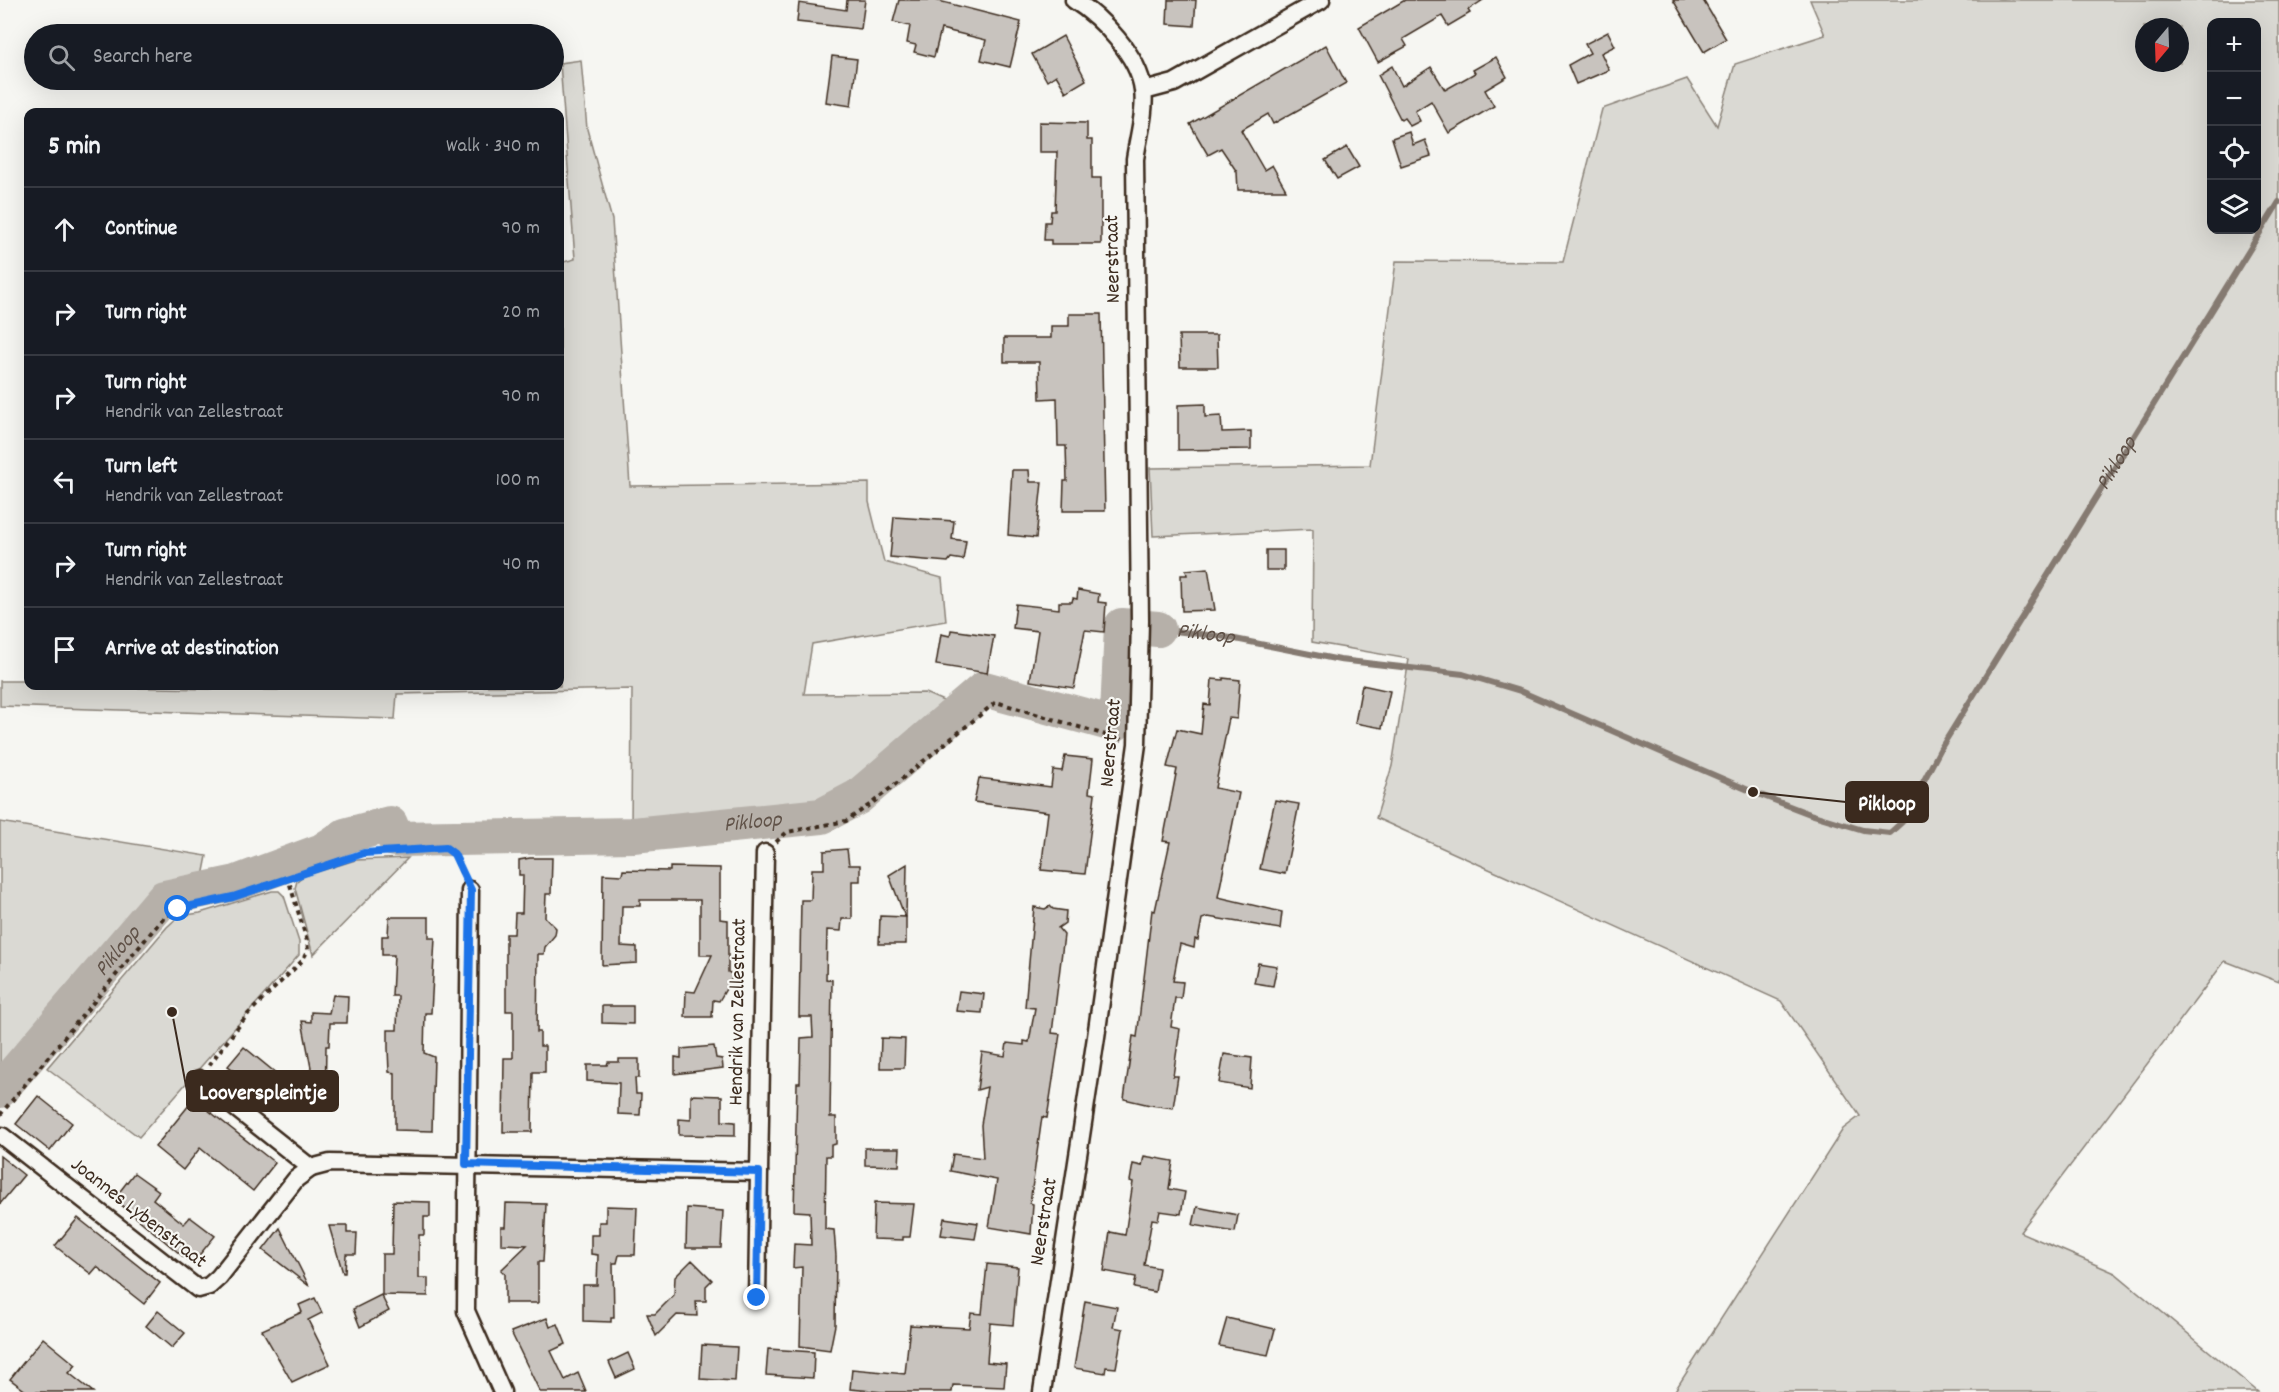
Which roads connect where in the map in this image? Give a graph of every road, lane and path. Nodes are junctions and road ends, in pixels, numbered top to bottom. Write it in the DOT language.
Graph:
graph roads {
  1 [pos="1074,0"];
  2 [pos="1321,0"];
  3 [pos="1144,91"];
  4 [pos="1137,744"];
  5 [pos="765,853"];
  6 [pos="288,878"];
  7 [pos="471,890"];
  8 [pos="200,1079"];
  9 [pos="0,1115"];
  10 [pos="2,1136"];
  11 [pos="466,1164"];
  12 [pos="311,1168"];
  13 [pos="759,1172"];
  14 [pos="757,1298"];
  15 [pos="502,1392"];
  16 [pos="1042,1392"];
  1 -- 3 [label="street"];
  2 -- 3 [label="street"];
  3 -- 4 [label="street, Neerstraat"];
  4 -- 5 [label="path"];
  4 -- 16 [label="street, Neerstraat"];
  5 -- 13 [label="street, Hendrik van Zellestraat"];
  6 -- 7 [label="path"];
  6 -- 8 [label="path"];
  6 -- 9 [label="path"];
  7 -- 11 [label="street"];
  8 -- 12 [label="street"];
  10 -- 12 [label="street, Joannes Lybenstraat"];
  11 -- 12 [label="street"];
  11 -- 13 [label="street"];
  11 -- 15 [label="street"];
  13 -- 14 [label="street, Hendrik van Zellestraat"];
}
